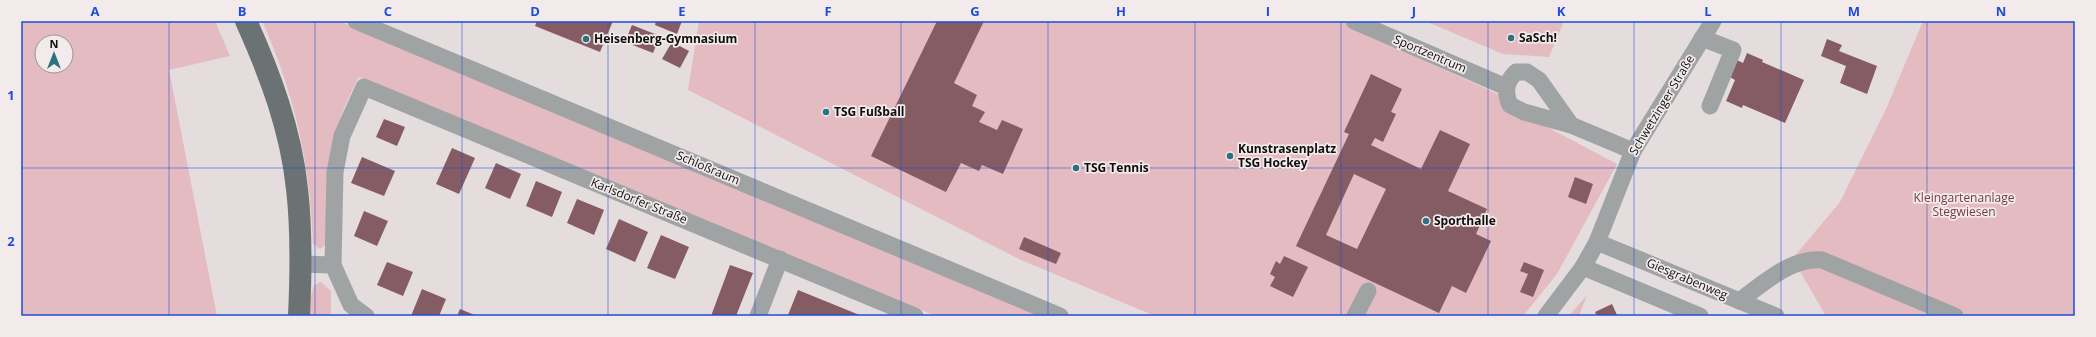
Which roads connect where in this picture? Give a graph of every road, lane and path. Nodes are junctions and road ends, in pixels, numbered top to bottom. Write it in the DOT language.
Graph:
graph roads {
  1 [pos="246,21"];
  2 [pos="356,21"];
  3 [pos="1354,21"];
  4 [pos="1713,21"];
  5 [pos="1702,38"];
  6 [pos="1506,87"];
  7 [pos="1710,106"];
  8 [pos="1571,125"];
  9 [pos="1634,151"];
  10 [pos="1597,242"];
  11 [pos="780,259"];
  12 [pos="301,264"];
  13 [pos="333,265"];
  14 [pos="1583,267"];
  15 [pos="1368,291"];
  16 [pos="1739,301"];
  17 [pos="349,310"];
  18 [pos="299,316"];
  19 [pos="366,316"];
  20 [pos="758,316"];
  21 [pos="915,316"];
  22 [pos="1060,316"];
  23 [pos="1355,316"];
  24 [pos="1546,316"];
  25 [pos="1700,316"];
  26 [pos="1776,316"];
  27 [pos="1955,316"];
  1 -- 12 [label="main road"];
  2 -- 22 [label="street, Schloßraum"];
  3 -- 6 [label="street, Sportzentrum"];
  4 -- 5 [label="street, Schwetzinger Straße"];
  5 -- 7 [label="street"];
  5 -- 9 [label="street, Schwetzinger Straße"];
  6 -- 8 [label="street"];
  6 -- 8 [label="street"];
  8 -- 9 [label="street"];
  9 -- 10 [label="street, Schwetzinger Straße"];
  10 -- 14 [label="street, Schwetzinger Straße"];
  10 -- 16 [label="street, Giesgrabenweg"];
  11 -- 13 [label="street, Karlsdorfer Straße"];
  11 -- 20 [label="street"];
  11 -- 21 [label="street, Karlsdorfer Straße"];
  12 -- 13 [label="street"];
  12 -- 18 [label="main road"];
  13 -- 17 [label="street"];
  14 -- 24 [label="street, Schwetzinger Straße"];
  14 -- 25 [label="street"];
  15 -- 23 [label="street"];
  16 -- 26 [label="street, Giesgrabenweg"];
  16 -- 27 [label="street"];
  17 -- 19 [label="street"];
}
